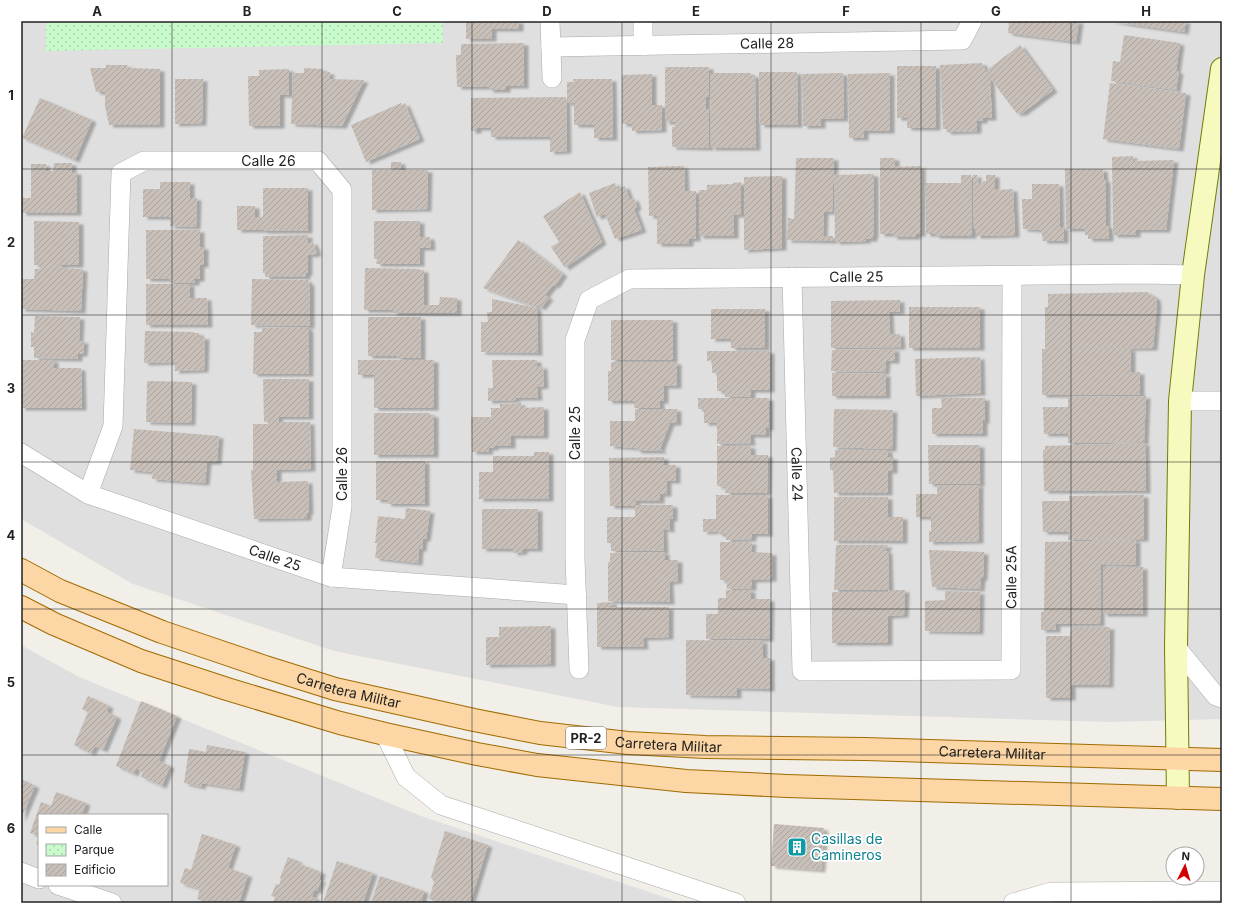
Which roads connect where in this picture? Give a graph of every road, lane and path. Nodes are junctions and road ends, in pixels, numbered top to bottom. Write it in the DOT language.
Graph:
graph roads {
  1 [pos="550,21"];
  2 [pos="643,21"];
  3 [pos="972,21"];
  4 [pos="643,46"];
  5 [pos="551,47"];
  6 [pos="1222,69"];
  7 [pos="552,78"];
  8 [pos="1193,275"];
  9 [pos="1012,276"];
  10 [pos="792,277"];
  11 [pos="1180,401"];
  12 [pos="1222,401"];
  13 [pos="21,453"];
  14 [pos="88,494"];
  15 [pos="21,570"];
  16 [pos="331,577"];
  17 [pos="577,595"];
  18 [pos="21,607"];
  19 [pos="1176,647"];
  20 [pos="579,669"];
  21 [pos="802,671"];
  22 [pos="1222,698"];
  23 [pos="385,734"];
  24 [pos="1178,760"];
  25 [pos="1222,760"];
  26 [pos="1178,798"];
  27 [pos="1222,799"];
  28 [pos="21,872"];
  29 [pos="38,878"];
  30 [pos="61,886"];
  31 [pos="1222,891"];
  32 [pos="112,903"];
  33 [pos="736,903"];
  34 [pos="1013,903"];
  1 -- 5 [label="street"];
  2 -- 4 [label="street"];
  3 -- 4 [label="street, Calle 28"];
  4 -- 5 [label="street, Calle 28"];
  5 -- 7 [label="street"];
  6 -- 8 [label="street"];
  8 -- 9 [label="street, Calle 25"];
  8 -- 11 [label="street"];
  9 -- 10 [label="street, Calle 25"];
  9 -- 21 [label="street, Calle 25A"];
  10 -- 17 [label="street, Calle 25"];
  10 -- 21 [label="street, Calle 24"];
  11 -- 12 [label="street"];
  11 -- 19 [label="street"];
  13 -- 14 [label="street, Calle 25"];
  14 -- 16 [label="street, Calle 25"];
  14 -- 16 [label="street, Calle 26"];
  15 -- 24 [label="main road, Carretera Militar / PR-2"];
  16 -- 17 [label="street, Calle 25"];
  17 -- 20 [label="street"];
  18 -- 23 [label="main road, PR-2"];
  19 -- 22 [label="street"];
  19 -- 24 [label="street"];
  23 -- 26 [label="main road, PR-2"];
  23 -- 33 [label="street"];
  24 -- 25 [label="main road, Carretera Militar / PR-2"];
  24 -- 26 [label="street"];
  26 -- 27 [label="main road, PR-2"];
  28 -- 29 [label="street"];
  30 -- 32 [label="street"];
  31 -- 34 [label="street"];
}
